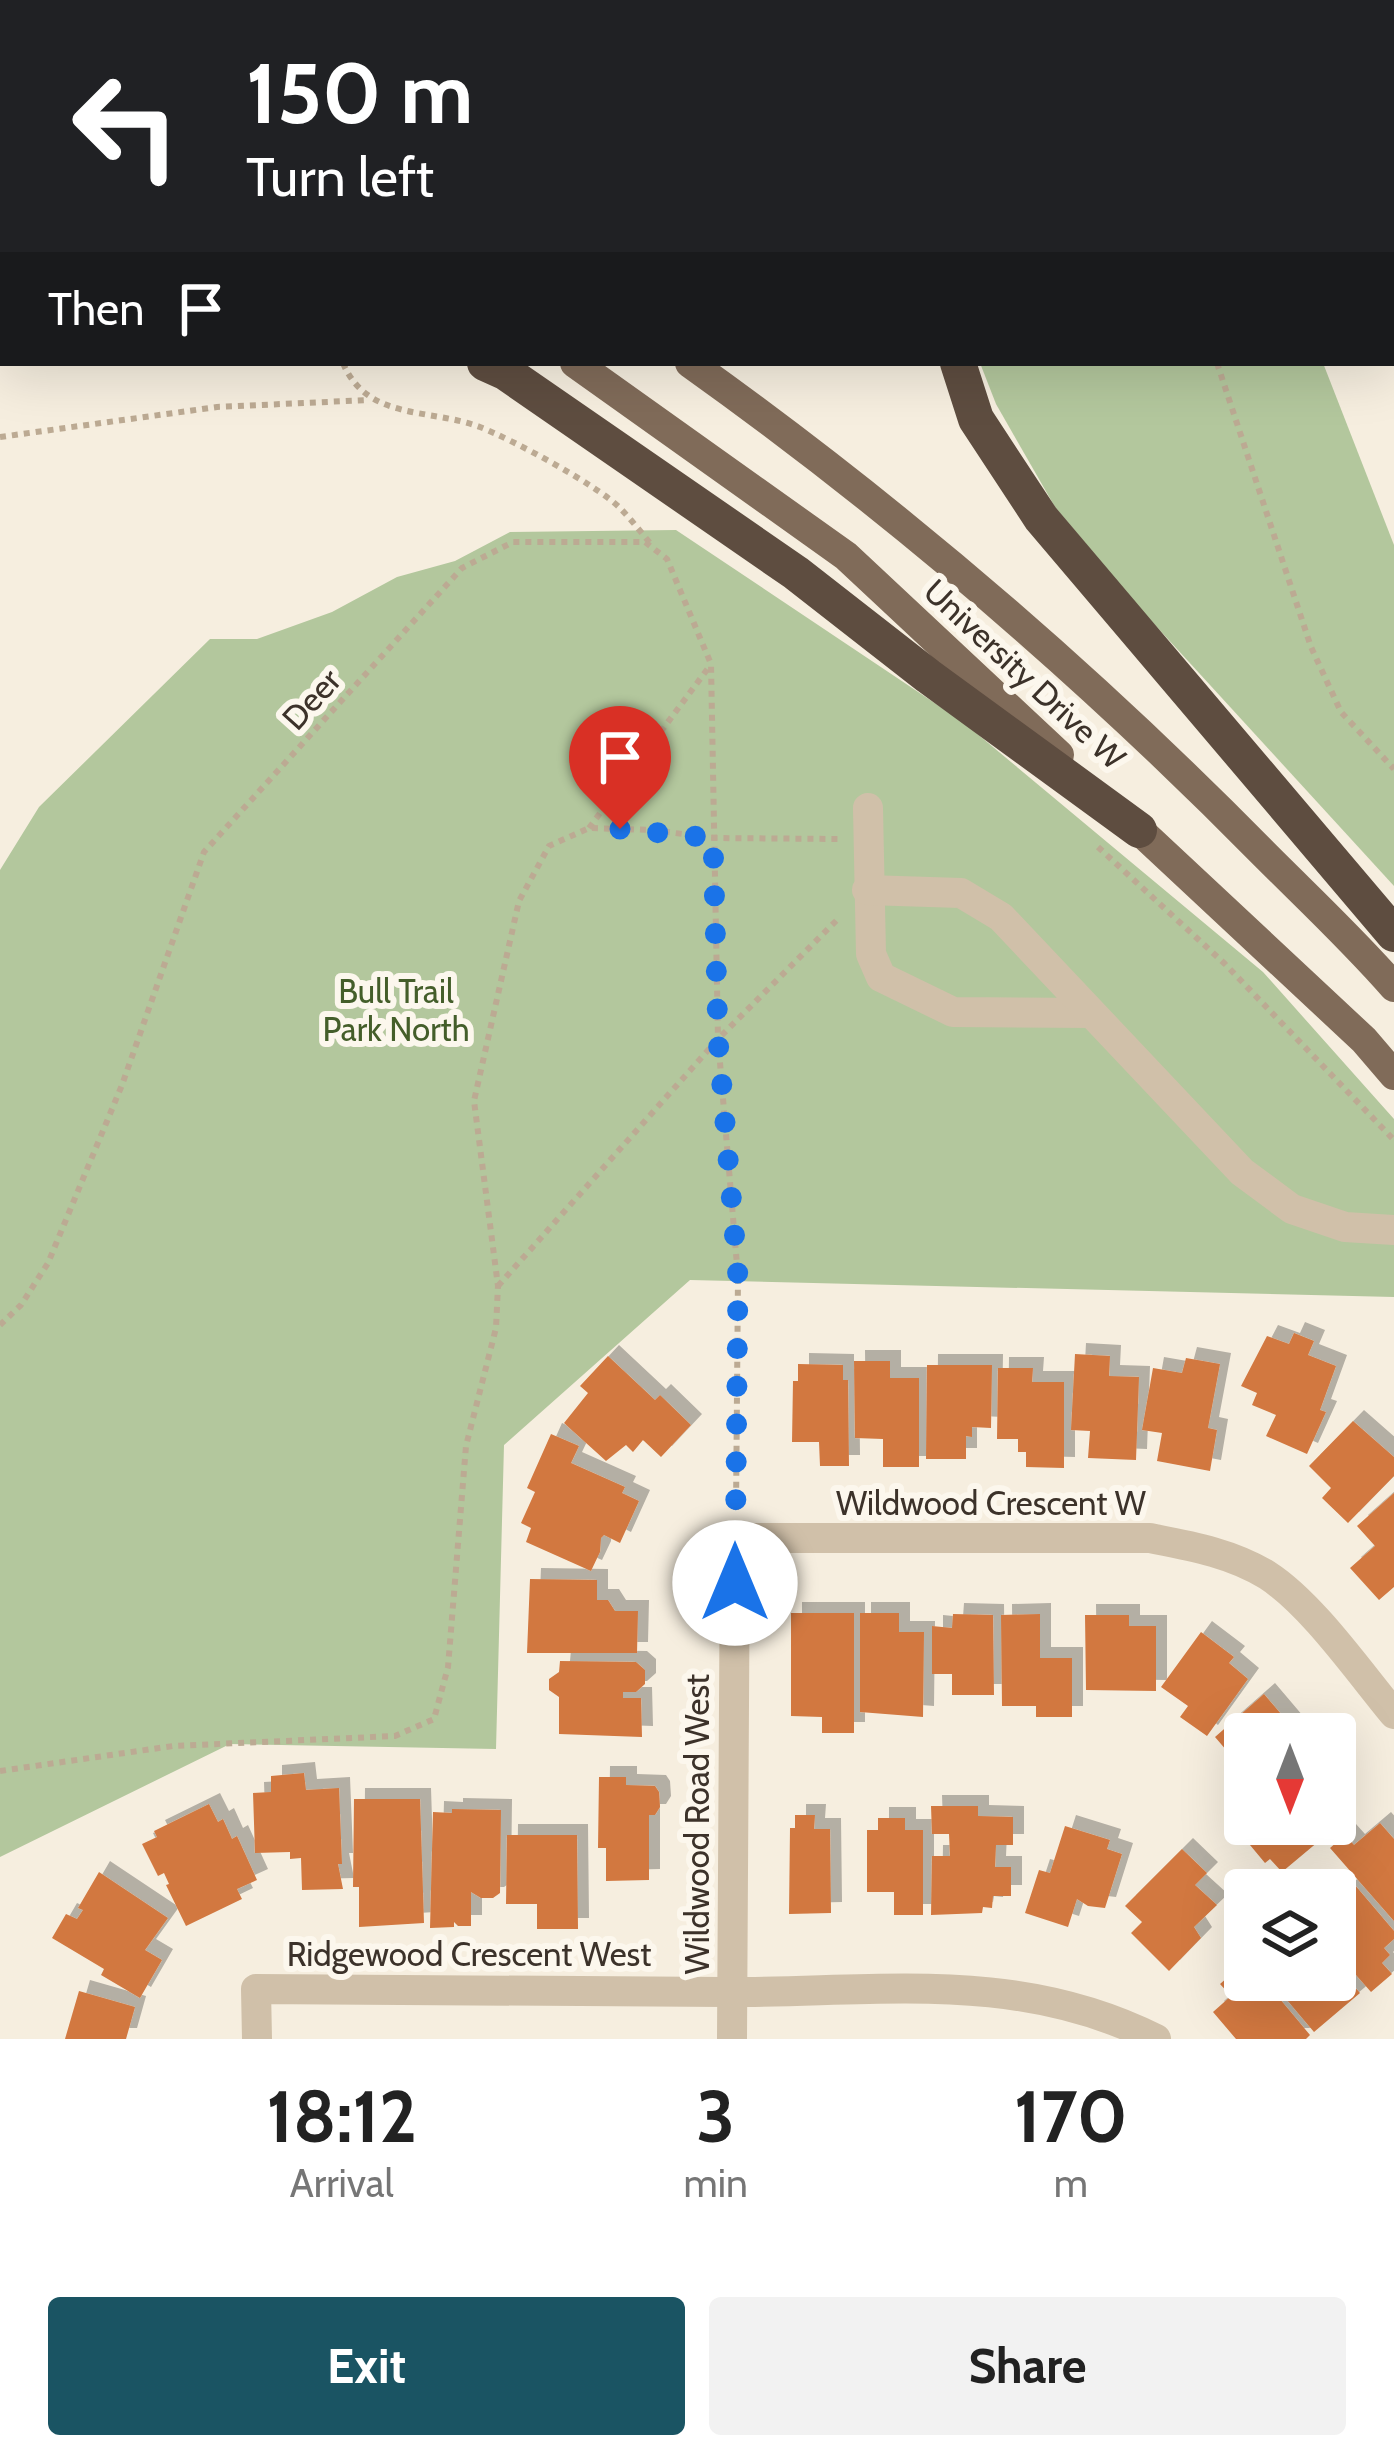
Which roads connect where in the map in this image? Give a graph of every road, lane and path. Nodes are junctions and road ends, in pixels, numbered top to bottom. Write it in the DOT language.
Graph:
graph roads {
  1 [pos="344,366"];
  2 [pos="492,366"];
  3 [pos="579,366"];
  4 [pos="694,366"];
  5 [pos="959,366"];
  6 [pos="1217,366"];
  7 [pos="369,400"];
  8 [pos="0,437"];
  9 [pos="660,554"];
  10 [pos="711,664"];
  11 [pos="1394,769"];
  12 [pos="868,808"];
  13 [pos="589,828"];
  14 [pos="1139,830"];
  15 [pos="713,838"];
  16 [pos="868,840"];
  17 [pos="867,890"];
  18 [pos="1394,934"];
  19 [pos="1394,987"];
  20 [pos="1091,1012"];
  21 [pos="718,1039"];
  22 [pos="1394,1075"];
  23 [pos="1394,1230"];
  24 [pos="497,1286"];
  25 [pos="0,1325"];
  26 [pos="735,1538"];
  27 [pos="1394,1714"];
  28 [pos="0,1771"];
  29 [pos="732,1992"];
  30 [pos="256,2039"];
  31 [pos="732,2039"];
  32 [pos="1156,2039"];
  1 -- 7 [label="path"];
  2 -- 14 [label="highway"];
  3 -- 14 [label="main road, University Drive W"];
  4 -- 19 [label="main road, University Drive W"];
  5 -- 18 [label="highway"];
  6 -- 11 [label="path"];
  7 -- 8 [label="path"];
  7 -- 9 [label="path"];
  9 -- 10 [label="path"];
  9 -- 25 [label="path, Deer"];
  10 -- 13 [label="path"];
  10 -- 15 [label="path"];
  12 -- 16 [label="street"];
  13 -- 15 [label="path"];
  13 -- 24 [label="path"];
  14 -- 22 [label="main road, University Drive W"];
  15 -- 16 [label="path"];
  15 -- 21 [label="path"];
  16 -- 17 [label="street"];
  17 -- 20 [label="street"];
  17 -- 20 [label="street"];
  17 -- 21 [label="path"];
  20 -- 23 [label="street"];
  21 -- 24 [label="path"];
  21 -- 26 [label="path"];
  24 -- 28 [label="path"];
  26 -- 27 [label="street, Wildwood Crescent W"];
  26 -- 29 [label="street, Wildwood Road West"];
  29 -- 30 [label="street, Ridgewood Crescent West"];
  29 -- 31 [label="street, Wildwood Road West"];
  29 -- 32 [label="street"];
}
